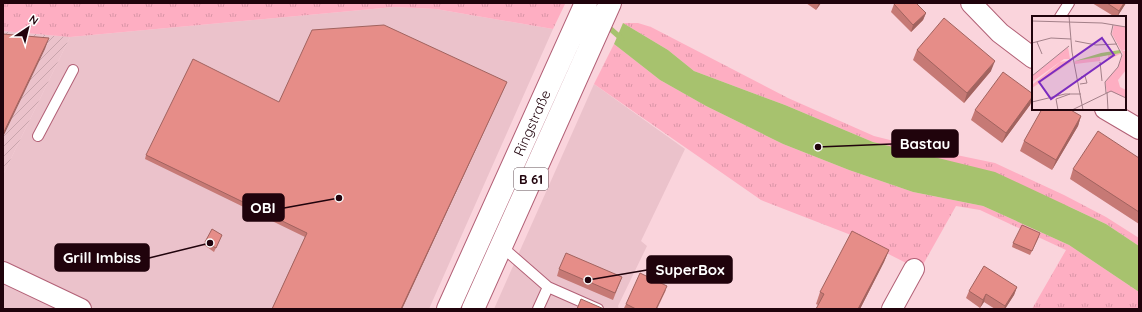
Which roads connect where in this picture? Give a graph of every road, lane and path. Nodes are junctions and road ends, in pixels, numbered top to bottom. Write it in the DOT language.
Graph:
graph roads {
  1 [pos="586,3"];
  2 [pos="610,3"];
  3 [pos="971,3"];
  4 [pos="1069,3"];
  5 [pos="1061,16"];
  6 [pos="1032,57"];
  7 [pos="73,70"];
  8 [pos="1107,110"];
  9 [pos="1139,129"];
  10 [pos="38,136"];
  11 [pos="501,246"];
  12 [pos="914,269"];
  13 [pos="3,272"];
  14 [pos="548,286"];
  15 [pos="81,309"];
  16 [pos="448,309"];
  17 [pos="473,309"];
  18 [pos="538,309"];
  19 [pos="598,309"];
  20 [pos="892,309"];
  1 -- 16 [label="main road, Ringstraße / B 61"];
  2 -- 11 [label="main road, Ringstraße / B 61"];
  3 -- 6 [label="street"];
  4 -- 5 [label="lane"];
  7 -- 10 [label="lane"];
  8 -- 9 [label="street"];
  11 -- 14 [label="lane"];
  11 -- 17 [label="main road, Ringstraße / B 61"];
  12 -- 20 [label="street"];
  13 -- 15 [label="street"];
  14 -- 18 [label="lane"];
  14 -- 19 [label="lane"];
}
